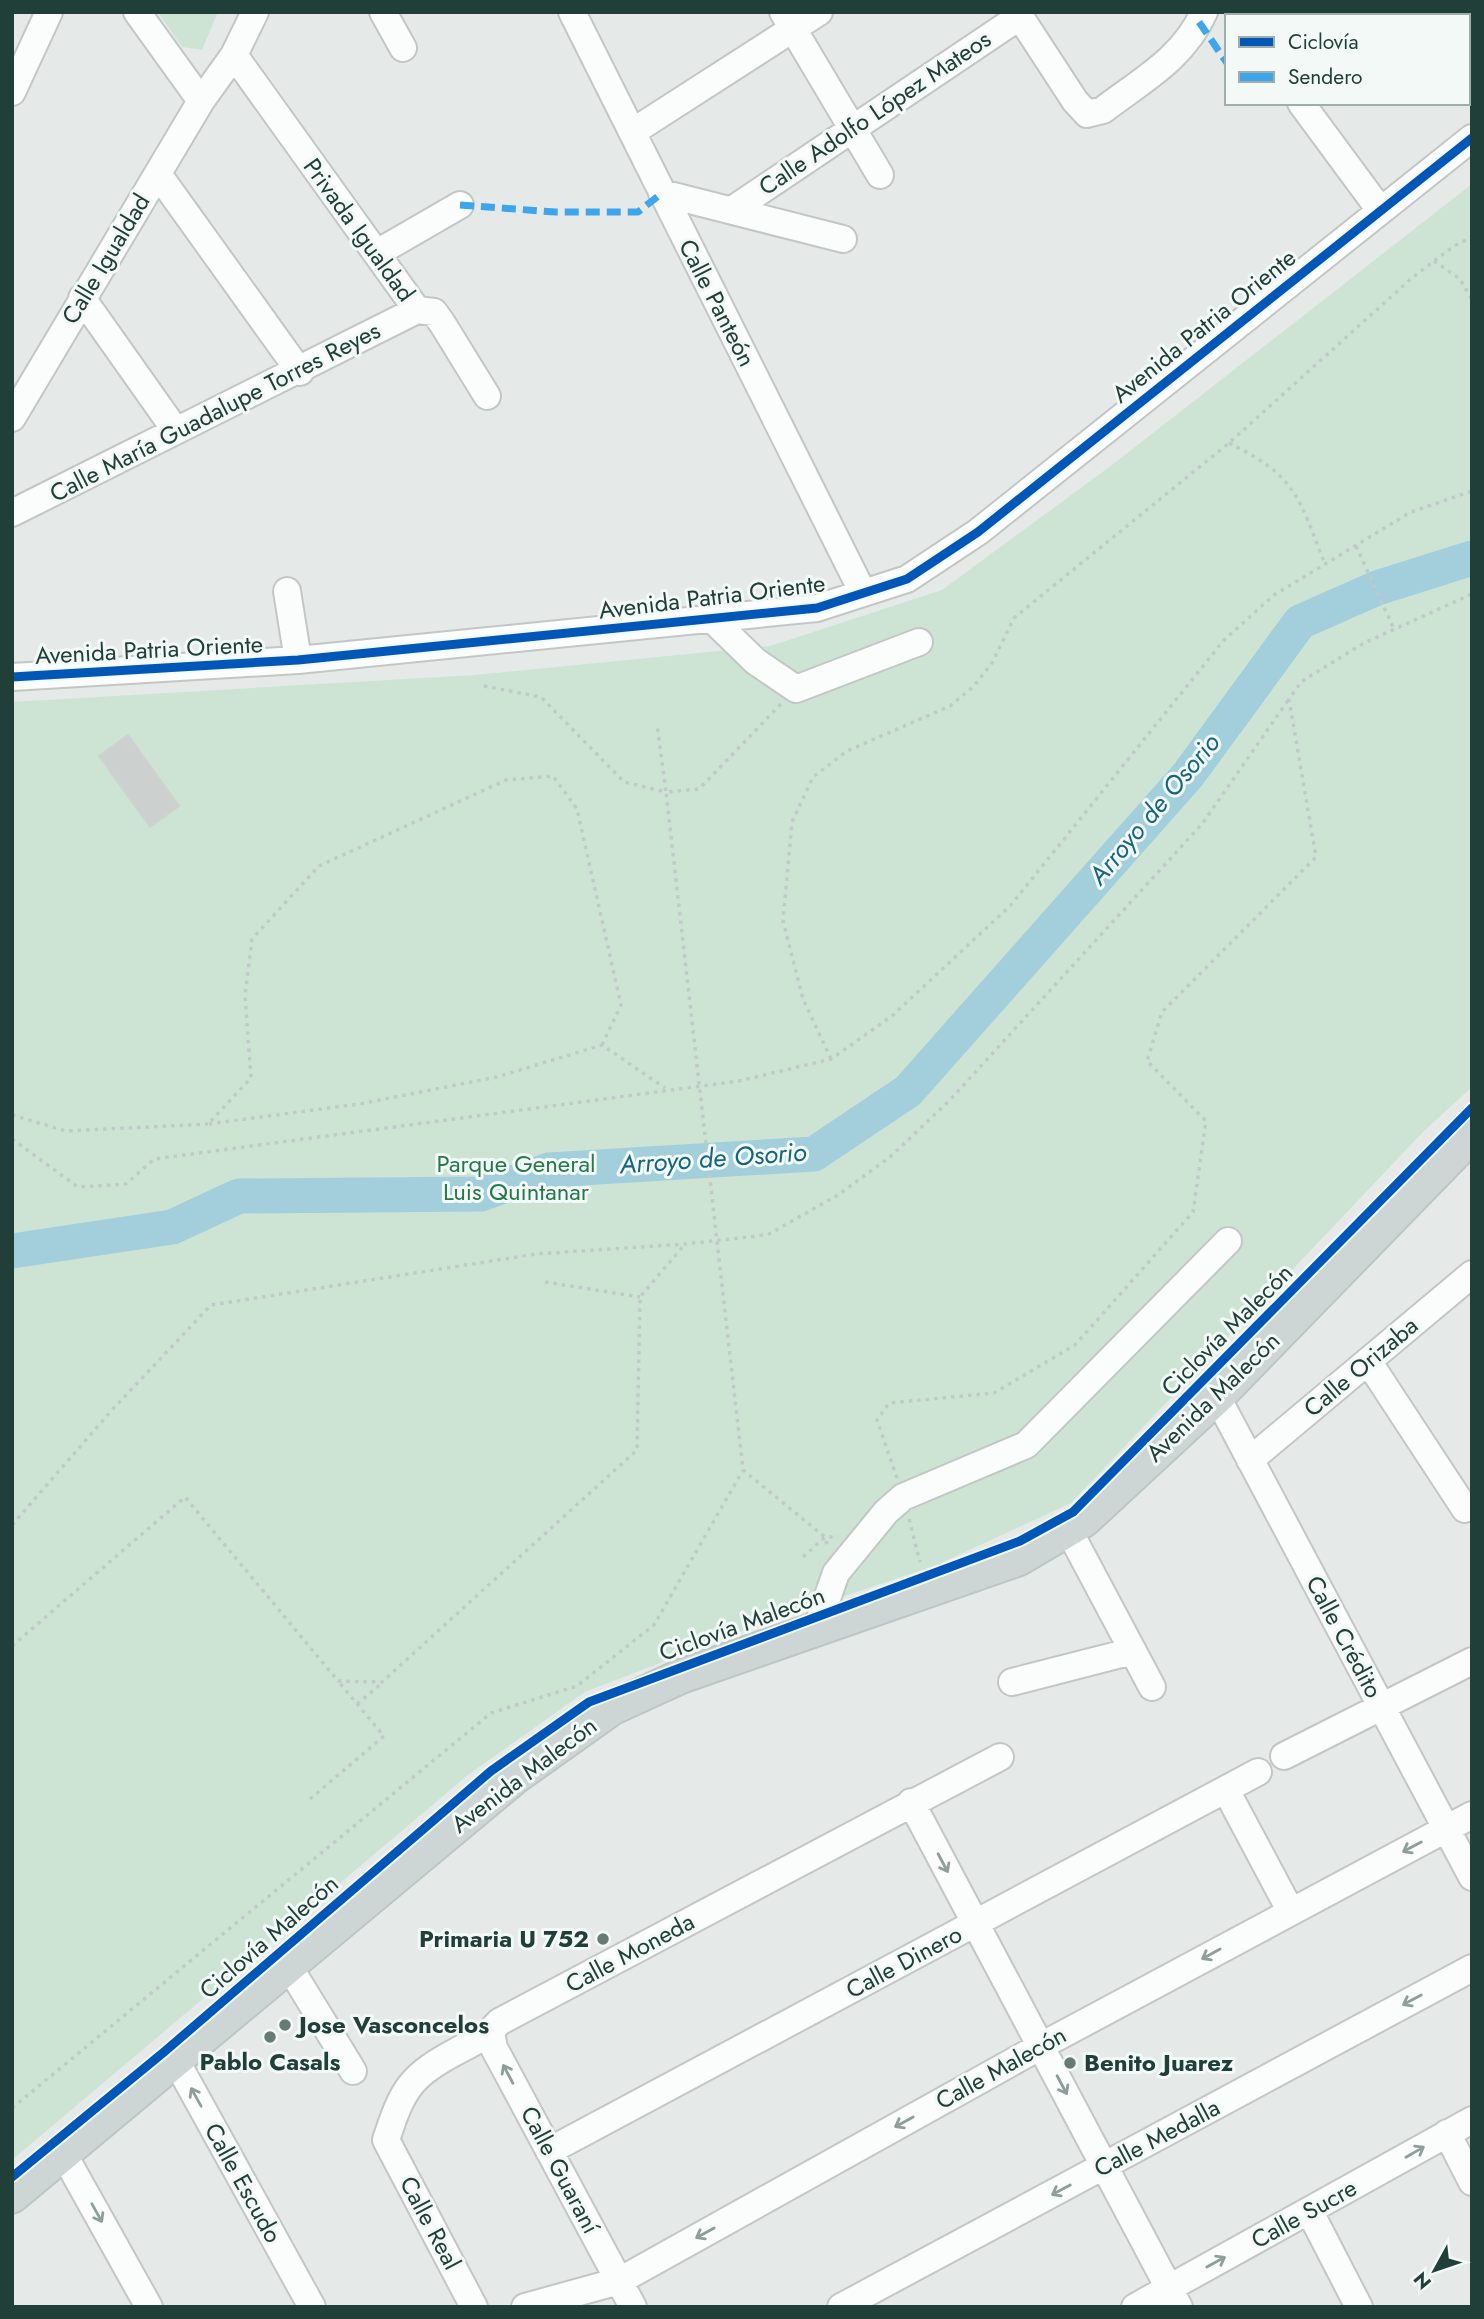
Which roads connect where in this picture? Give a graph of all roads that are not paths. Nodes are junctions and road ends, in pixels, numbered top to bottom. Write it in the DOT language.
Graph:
graph roads {
  1 [pos="49,12"];
  2 [pos="137,12"];
  3 [pos="255,12"];
  4 [pos="383,12"];
  5 [pos="819,12"];
  6 [pos="575,13"];
  7 [pos="1018,14"];
  8 [pos="1198,16"];
  9 [pos="788,20"];
  10 [pos="402,48"];
  11 [pos="234,55"];
  12 [pos="12,92"];
  13 [pos="201,101"];
  14 [pos="1302,105"];
  15 [pos="850,130"];
  16 [pos="634,131"];
  17 [pos="1472,138"];
  18 [pos="158,174"];
  19 [pos="880,175"];
  20 [pos="662,193"];
  21 [pos="460,205"];
  22 [pos="732,210"];
  23 [pos="1380,210"];
  24 [pos="843,239"];
  25 [pos="377,253"];
  26 [pos="82,298"];
  27 [pos="417,310"];
  28 [pos="300,372"];
  29 [pos="487,396"];
  30 [pos="12,418"];
  31 [pos="176,430"];
  32 [pos="12,513"];
  33 [pos="286,591"];
  34 [pos="863,593"];
  35 [pos="712,620"];
  36 [pos="919,642"];
  37 [pos="298,660"];
  38 [pos="12,677"];
  39 [pos="1472,1135"];
  40 [pos="1228,1241"];
  41 [pos="1469,1282"];
  42 [pos="1368,1361"];
  43 [pos="1217,1397"];
  44 [pos="1250,1460"];
  45 [pos="1465,1509"];
  46 [pos="1068,1529"];
  47 [pos="816,1630"];
  48 [pos="1133,1651"];
  49 [pos="1472,1661"];
  50 [pos="1012,1682"];
  51 [pos="1152,1687"];
  52 [pos="1381,1706"];
  53 [pos="1284,1756"];
  54 [pos="1000,1758"];
  55 [pos="1258,1772"];
  56 [pos="1226,1790"];
  57 [pos="911,1802"];
  58 [pos="1472,1815"];
  59 [pos="1445,1829"];
  60 [pos="1472,1877"];
  61 [pos="1290,1910"];
  62 [pos="976,1924"];
  63 [pos="288,1965"];
  64 [pos="1472,1968"];
  65 [pos="491,2033"];
  66 [pos="1041,2046"];
  67 [pos="175,2059"];
  68 [pos="353,2071"];
  69 [pos="1472,2120"];
  70 [pos="1447,2133"];
  71 [pos="386,2140"];
  72 [pos="549,2151"];
  73 [pos="63,2153"];
  74 [pos="1106,2166"];
  75 [pos="1472,2182"];
  76 [pos="12,2196"];
  77 [pos="1310,2211"];
  78 [pos="619,2281"];
  79 [pos="1174,2297"];
  80 [pos="149,2307"];
  81 [pos="312,2307"];
  82 [pos="474,2307"];
  83 [pos="525,2307"];
  84 [pos="633,2307"];
  85 [pos="841,2307"];
  86 [pos="1135,2307"];
  87 [pos="1359,2307"];
  1 -- 12 [label="street"];
  2 -- 13 [label="street"];
  3 -- 11 [label="street, Calle Igualdad"];
  4 -- 10 [label="street"];
  5 -- 9 [label="street"];
  6 -- 16 [label="street, Calle Panteón"];
  7 -- 8 [label="street"];
  7 -- 15 [label="street, Calle Adolfo López Mateos"];
  9 -- 15 [label="street"];
  9 -- 16 [label="street"];
  11 -- 13 [label="street, Calle Igualdad"];
  11 -- 25 [label="street, Privada Igualdad"];
  13 -- 18 [label="street, Calle Igualdad"];
  14 -- 23 [label="street"];
  15 -- 19 [label="street"];
  15 -- 22 [label="street, Calle Adolfo López Mateos"];
  16 -- 20 [label="street, Calle Panteón"];
  17 -- 23 [label="street, Avenida Patria Oriente"];
  18 -- 26 [label="street, Calle Igualdad"];
  18 -- 28 [label="street"];
  20 -- 22 [label="street"];
  20 -- 34 [label="street, Calle Panteón"];
  21 -- 25 [label="street"];
  22 -- 24 [label="street"];
  23 -- 34 [label="street, Avenida Patria Oriente"];
  25 -- 27 [label="street, Privada Igualdad"];
  26 -- 30 [label="street, Calle Igualdad"];
  26 -- 31 [label="street"];
  27 -- 28 [label="street, Calle María Guadalupe Torres Reyes"];
  27 -- 29 [label="street, Privada Igualdad"];
  28 -- 31 [label="street, Calle María Guadalupe Torres Reyes"];
  31 -- 32 [label="street, Calle María Guadalupe Torres Reyes"];
  33 -- 37 [label="street"];
  34 -- 35 [label="street, Avenida Patria Oriente"];
  35 -- 36 [label="street"];
  35 -- 37 [label="street, Avenida Patria Oriente"];
  37 -- 38 [label="street, Avenida Patria Oriente"];
  39 -- 43 [label="main road, Avenida Malecón"];
  40 -- 47 [label="street"];
  41 -- 42 [label="street, Calle Orizaba"];
  42 -- 44 [label="street, Calle Orizaba"];
  42 -- 45 [label="street"];
  43 -- 44 [label="street, Calle Crédito"];
  43 -- 46 [label="main road, Avenida Malecón"];
  44 -- 52 [label="street, Calle Crédito"];
  46 -- 47 [label="main road, Avenida Malecón"];
  46 -- 48 [label="street"];
  47 -- 63 [label="main road, Avenida Malecón"];
  48 -- 50 [label="street"];
  48 -- 51 [label="street"];
  49 -- 52 [label="street"];
  52 -- 53 [label="street"];
  52 -- 59 [label="street, Calle Crédito"];
  54 -- 57 [label="street, Calle Moneda"];
  55 -- 56 [label="street, Calle Dinero"];
  56 -- 61 [label="street"];
  56 -- 62 [label="street, Calle Dinero"];
  57 -- 62 [label="street, one-way"];
  57 -- 65 [label="street, Calle Moneda"];
  58 -- 59 [label="street, Calle Malecón"];
  59 -- 60 [label="street, Calle Crédito"];
  59 -- 61 [label="street, Calle Malecón, one-way"];
  61 -- 66 [label="street, Calle Malecón, one-way"];
  62 -- 66 [label="street"];
  62 -- 72 [label="street, Calle Dinero"];
  63 -- 67 [label="main road, Avenida Malecón"];
  63 -- 68 [label="street"];
  64 -- 74 [label="street, Calle Medalla, one-way"];
  65 -- 71 [label="street, Calle Moneda"];
  72 -- 65 [label="street, Calle Guaraní, one-way"];
  66 -- 74 [label="street, one-way"];
  66 -- 78 [label="street, Calle Malecón, one-way"];
  67 -- 73 [label="main road, Avenida Malecón"];
  81 -- 67 [label="street, Calle Escudo, one-way"];
  69 -- 70 [label="street, Calle Sucre"];
  70 -- 75 [label="street"];
  77 -- 70 [label="street, Calle Sucre, one-way"];
  71 -- 82 [label="street, Calle Real"];
  72 -- 78 [label="street, Calle Guaraní"];
  73 -- 76 [label="main road, Avenida Malecón"];
  73 -- 80 [label="street, one-way"];
  74 -- 79 [label="street"];
  74 -- 85 [label="street, Calle Medalla, one-way"];
  79 -- 77 [label="street, Calle Sucre, one-way"];
  77 -- 87 [label="street"];
  78 -- 83 [label="street, Calle Malecón"];
  78 -- 84 [label="street, Calle Guaraní"];
  79 -- 86 [label="street, Calle Sucre"];
}
